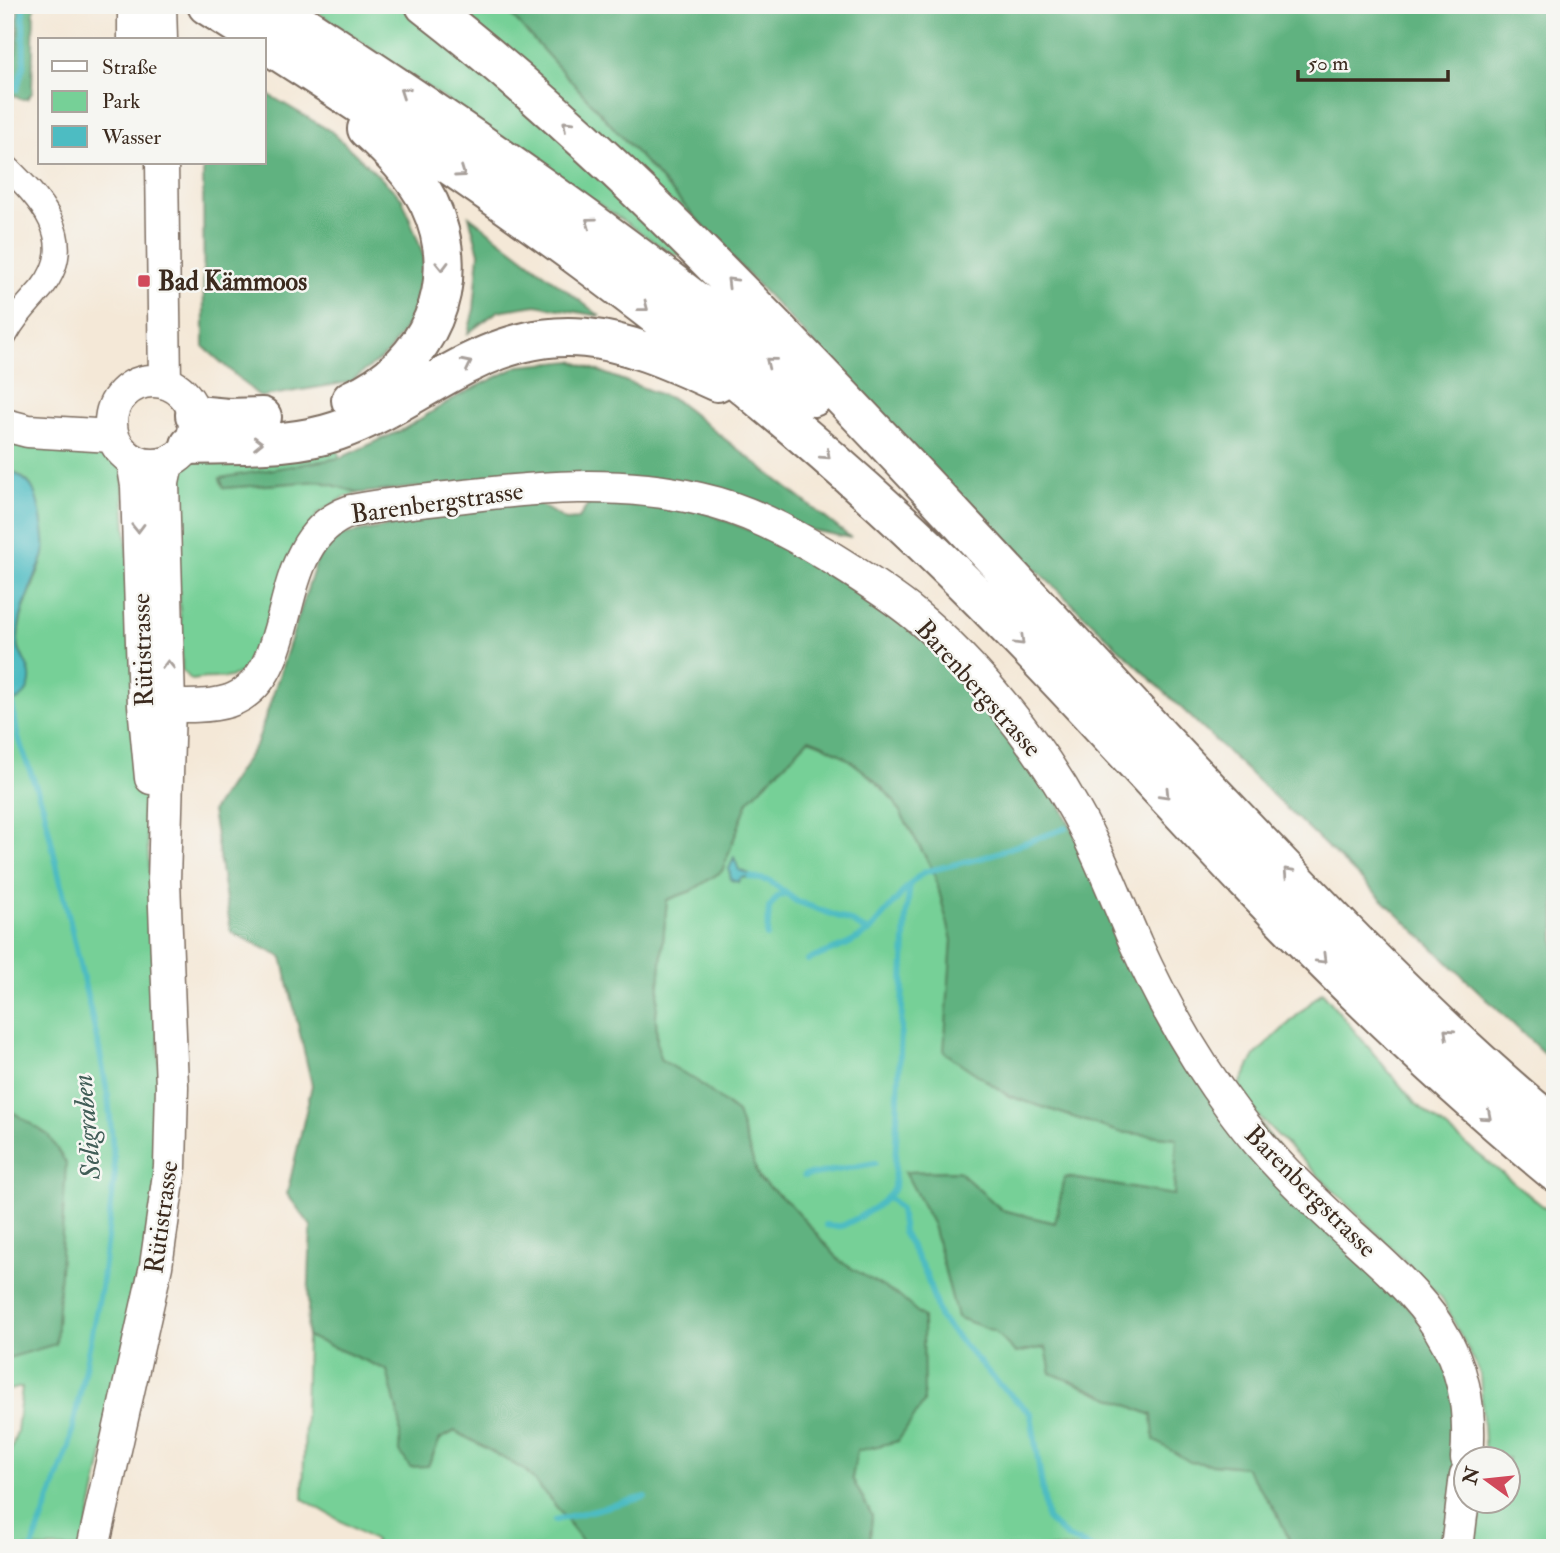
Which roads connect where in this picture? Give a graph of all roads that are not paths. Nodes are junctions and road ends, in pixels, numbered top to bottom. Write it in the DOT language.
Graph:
graph roads {
  1 [pos="134,5"];
  2 [pos="160,5"];
  3 [pos="208,5"];
  4 [pos="272,5"];
  5 [pos="425,5"];
  6 [pos="134,38"];
  7 [pos="160,38"];
  8 [pos="259,38"];
  9 [pos="266,43"];
  10 [pos="266,43"];
  11 [pos="140,164"];
  12 [pos="162,164"];
  13 [pos="5,165"];
  14 [pos="5,336"];
  15 [pos="155,382"];
  16 [pos="774,410"];
  17 [pos="5,413"];
  18 [pos="112,424"];
  19 [pos="5,425"];
  20 [pos="184,441"];
  21 [pos="133,461"];
  22 [pos="1087,660"];
  23 [pos="156,705"];
  24 [pos="1555,1127"];
  25 [pos="1555,1172"];
  26 [pos="1467,1444"];
  27 [pos="1461,1514"];
  28 [pos="93,1548"];
  29 [pos="1457,1548"];
  1 -- 6 [label="street"];
  2 -- 7 [label="street"];
  3 -- 8 [label="highway"];
  22 -- 4 [label="highway, one-way"];
  22 -- 5 [label="highway, one-way"];
  9 -- 16 [label="highway, one-way"];
  10 -- 20 [label="highway, one-way"];
  11 -- 15 [label="street"];
  12 -- 15 [label="street"];
  13 -- 14 [label="street"];
  15 -- 18 [label="street"];
  15 -- 20 [label="street"];
  20 -- 16 [label="highway, one-way"];
  16 -- 25 [label="highway, one-way"];
  17 -- 18 [label="street"];
  18 -- 19 [label="street"];
  18 -- 21 [label="street"];
  20 -- 21 [label="street"];
  23 -- 20 [label="street, Rütistrasse, one-way"];
  21 -- 23 [label="street, Rütistrasse, one-way"];
  24 -- 22 [label="highway, one-way"];
  23 -- 26 [label="street, Barenbergstrasse"];
  23 -- 28 [label="street, Rütistrasse"];
  27 -- 29 [label="street"];
}
